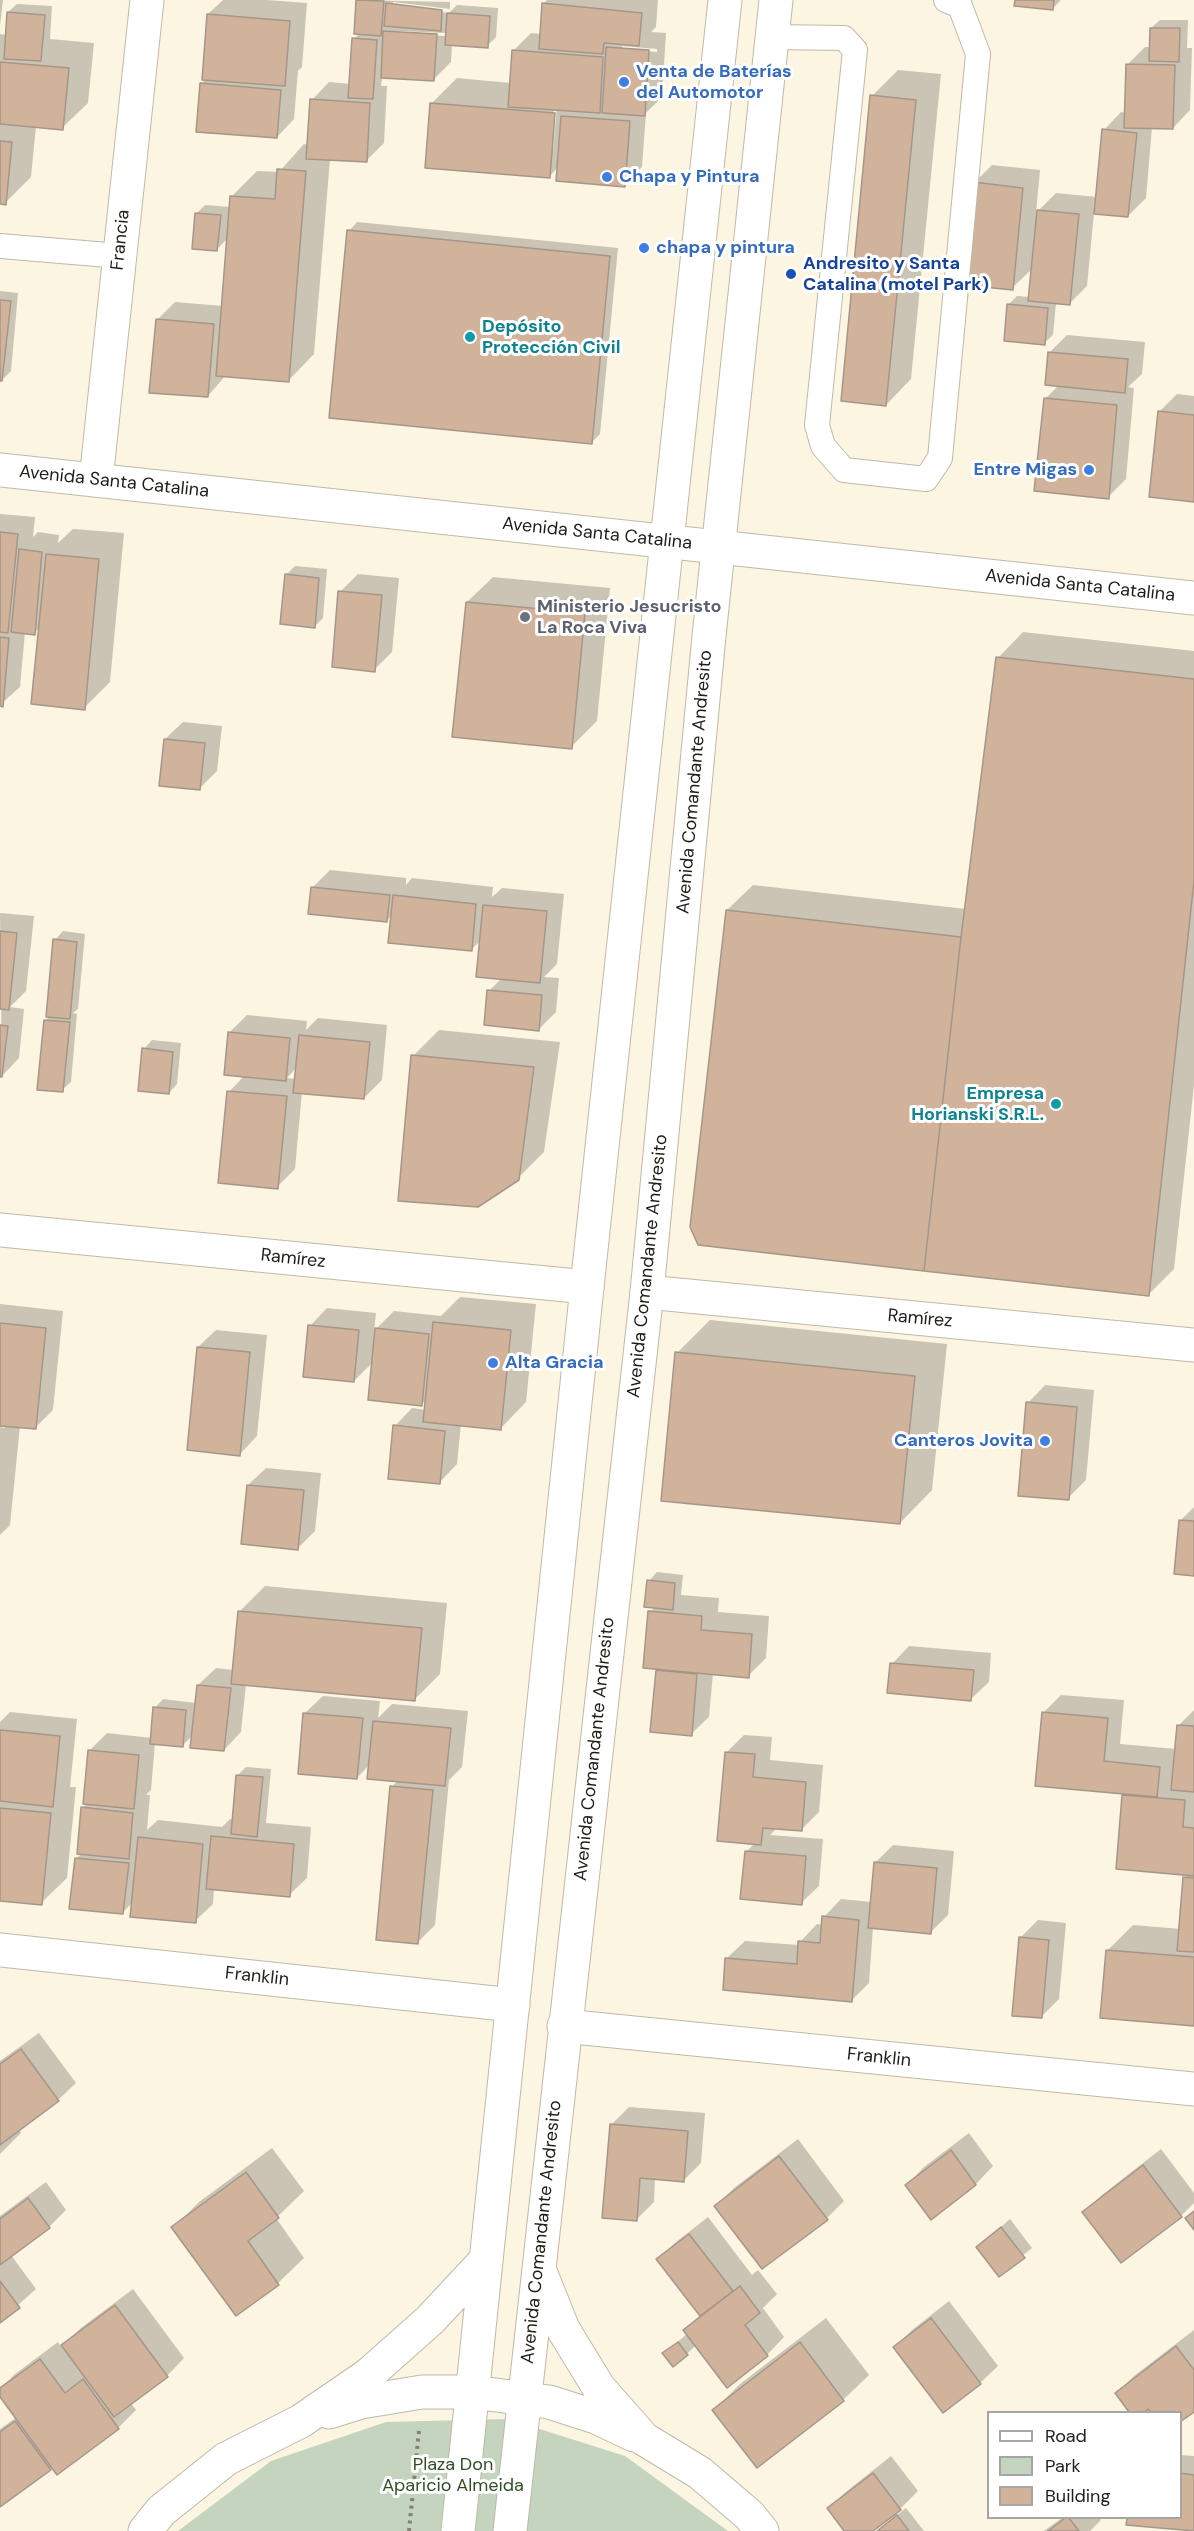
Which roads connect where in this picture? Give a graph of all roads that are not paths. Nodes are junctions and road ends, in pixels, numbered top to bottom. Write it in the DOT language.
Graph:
graph roads {
  1 [pos="147,0"];
  2 [pos="725,0"];
  3 [pos="776,0"];
  4 [pos="946,0"];
  5 [pos="772,37"];
  6 [pos="0,246"];
  7 [pos="120,256"];
  8 [pos="0,470"];
  9 [pos="96,480"];
  10 [pos="668,542"];
  11 [pos="718,547"];
  12 [pos="1194,598"];
  13 [pos="0,1230"];
  14 [pos="587,1287"];
  15 [pos="647,1292"];
  16 [pos="1194,1345"];
  17 [pos="0,1950"];
  18 [pos="513,2004"];
  19 [pos="564,2026"];
  20 [pos="1194,2089"];
  21 [pos="486,2260"];
  22 [pos="538,2265"];
  23 [pos="473,2392"];
  24 [pos="524,2398"];
  25 [pos="301,2421"];
  26 [pos="644,2439"];
  27 [pos="145,2531"];
  28 [pos="458,2531"];
  29 [pos="510,2531"];
  30 [pos="762,2531"];
  1 -- 7 [label="main road, Francia"];
  2 -- 10 [label="main road"];
  3 -- 5 [label="main road, Avenida Comandante Andresito"];
  4 -- 5 [label="lane"];
  5 -- 11 [label="main road, Avenida Comandante Andresito"];
  6 -- 7 [label="lane"];
  7 -- 9 [label="main road, Francia"];
  8 -- 9 [label="main road, Avenida Santa Catalina"];
  9 -- 10 [label="main road, Avenida Santa Catalina"];
  10 -- 11 [label="main road, Avenida Santa Catalina"];
  10 -- 14 [label="main road"];
  11 -- 12 [label="main road, Avenida Santa Catalina"];
  11 -- 15 [label="main road, Avenida Comandante Andresito"];
  13 -- 14 [label="main road, Ramírez"];
  14 -- 18 [label="main road"];
  15 -- 16 [label="main road, Ramírez"];
  15 -- 19 [label="main road, Avenida Comandante Andresito"];
  17 -- 18 [label="main road, Franklin"];
  18 -- 21 [label="main road"];
  19 -- 20 [label="main road, Franklin"];
  19 -- 22 [label="main road, Avenida Comandante Andresito"];
  21 -- 23 [label="main road"];
  21 -- 25 [label="main road"];
  22 -- 24 [label="main road, Avenida Comandante Andresito"];
  22 -- 26 [label="main road"];
  23 -- 24 [label="main road"];
  23 -- 25 [label="main road"];
  23 -- 28 [label="main road"];
  24 -- 26 [label="main road"];
  24 -- 29 [label="main road, Avenida Comandante Andresito"];
  25 -- 27 [label="main road"];
  26 -- 30 [label="main road"];
}
